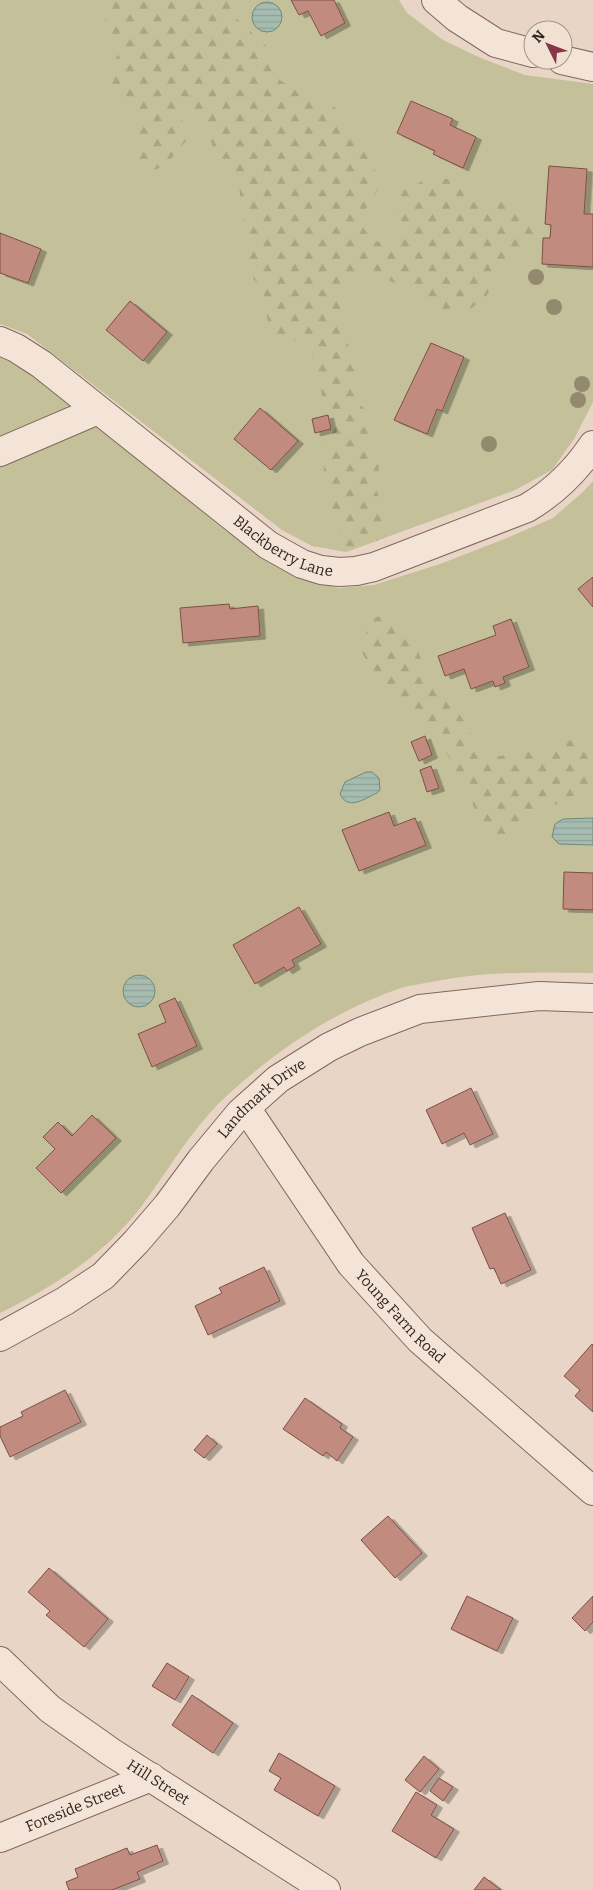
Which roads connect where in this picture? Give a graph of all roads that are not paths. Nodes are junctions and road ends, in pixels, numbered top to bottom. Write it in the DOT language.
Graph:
graph roads {
  1 [pos="436,0"];
  2 [pos="523,50"];
  3 [pos="573,62"];
  4 [pos="593,67"];
  5 [pos="0,341"];
  6 [pos="98,410"];
  7 [pos="593,445"];
  8 [pos="0,452"];
  9 [pos="593,998"];
  10 [pos="246,1108"];
  11 [pos="0,1337"];
  12 [pos="593,1491"];
  13 [pos="0,1661"];
  14 [pos="151,1777"];
  15 [pos="0,1838"];
  16 [pos="326,1890"];
  1 -- 2 [label="street"];
  3 -- 4 [label="street"];
  5 -- 6 [label="street, Blackberry Lane"];
  6 -- 7 [label="street, Blackberry Lane"];
  6 -- 8 [label="street"];
  9 -- 10 [label="street, Landmark Drive"];
  10 -- 11 [label="street, Landmark Drive"];
  10 -- 12 [label="street, Young Farm Road"];
  13 -- 14 [label="street, Hill Street"];
  14 -- 15 [label="street, Foreside Street"];
  14 -- 16 [label="street, Hill Street"];
}
